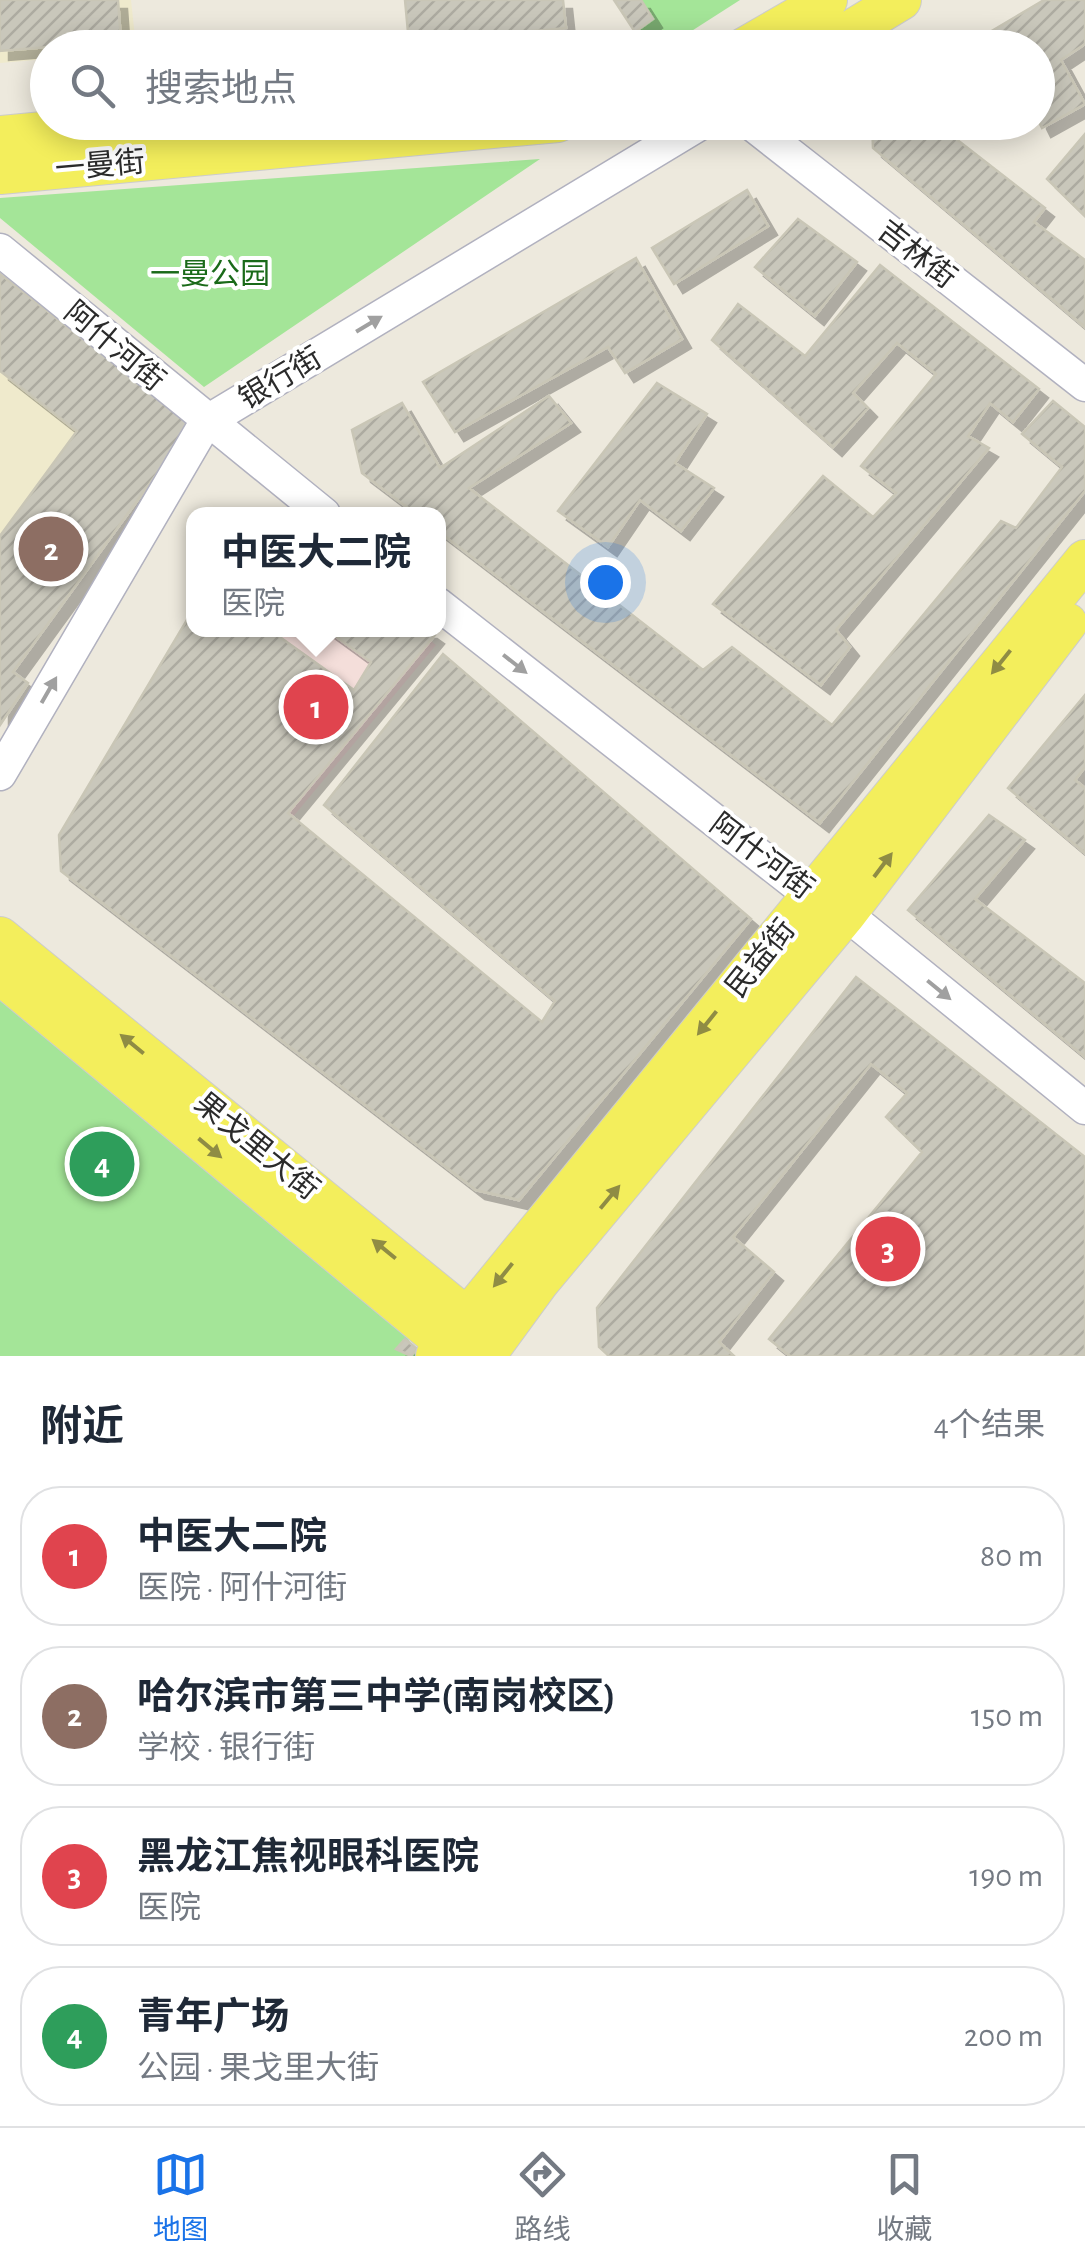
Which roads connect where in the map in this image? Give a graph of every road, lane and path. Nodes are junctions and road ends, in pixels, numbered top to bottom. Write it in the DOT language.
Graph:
graph roads {
  1 [pos="827,0"];
  2 [pos="889,4"];
  3 [pos="775,30"];
  4 [pos="849,30"];
  5 [pos="30,133"];
  6 [pos="0,136"];
  7 [pos="365,140"];
  8 [pos="673,140"];
  9 [pos="772,140"];
  10 [pos="0,174"];
  11 [pos="0,250"];
  12 [pos="1085,385"];
  13 [pos="206,422"];
  14 [pos="315,507"];
  15 [pos="1085,560"];
  16 [pos="1085,600"];
  17 [pos="446,610"];
  18 [pos="0,774"];
  19 [pos="810,896"];
  20 [pos="846,914"];
  21 [pos="0,937"];
  22 [pos="0,974"];
  23 [pos="1085,1108"];
  24 [pos="472,1347"];
  1 -- 3 [label="main road"];
  2 -- 4 [label="main road"];
  5 -- 6 [label="main road, 一曼街"];
  7 -- 10 [label="main road, 一曼街"];
  13 -- 8 [label="street, 银行街, one-way"];
  9 -- 12 [label="street, 吉林街"];
  11 -- 13 [label="street, 阿什河街"];
  13 -- 14 [label="street, 阿什河街"];
  18 -- 13 [label="street, 银行街, one-way"];
  15 -- 19 [label="main road, 民益街, one-way"];
  20 -- 16 [label="main road, 民益街, one-way"];
  17 -- 19 [label="street, 阿什河街, one-way"];
  19 -- 20 [label="street, 阿什河街"];
  19 -- 24 [label="main road, 民益街, one-way"];
  20 -- 23 [label="street, 阿什河街, one-way"];
  24 -- 20 [label="main road, 民益街, one-way"];
  24 -- 21 [label="main road, 果戈里大街, one-way"];
  22 -- 24 [label="main road, 果戈里大街, one-way"];
}
